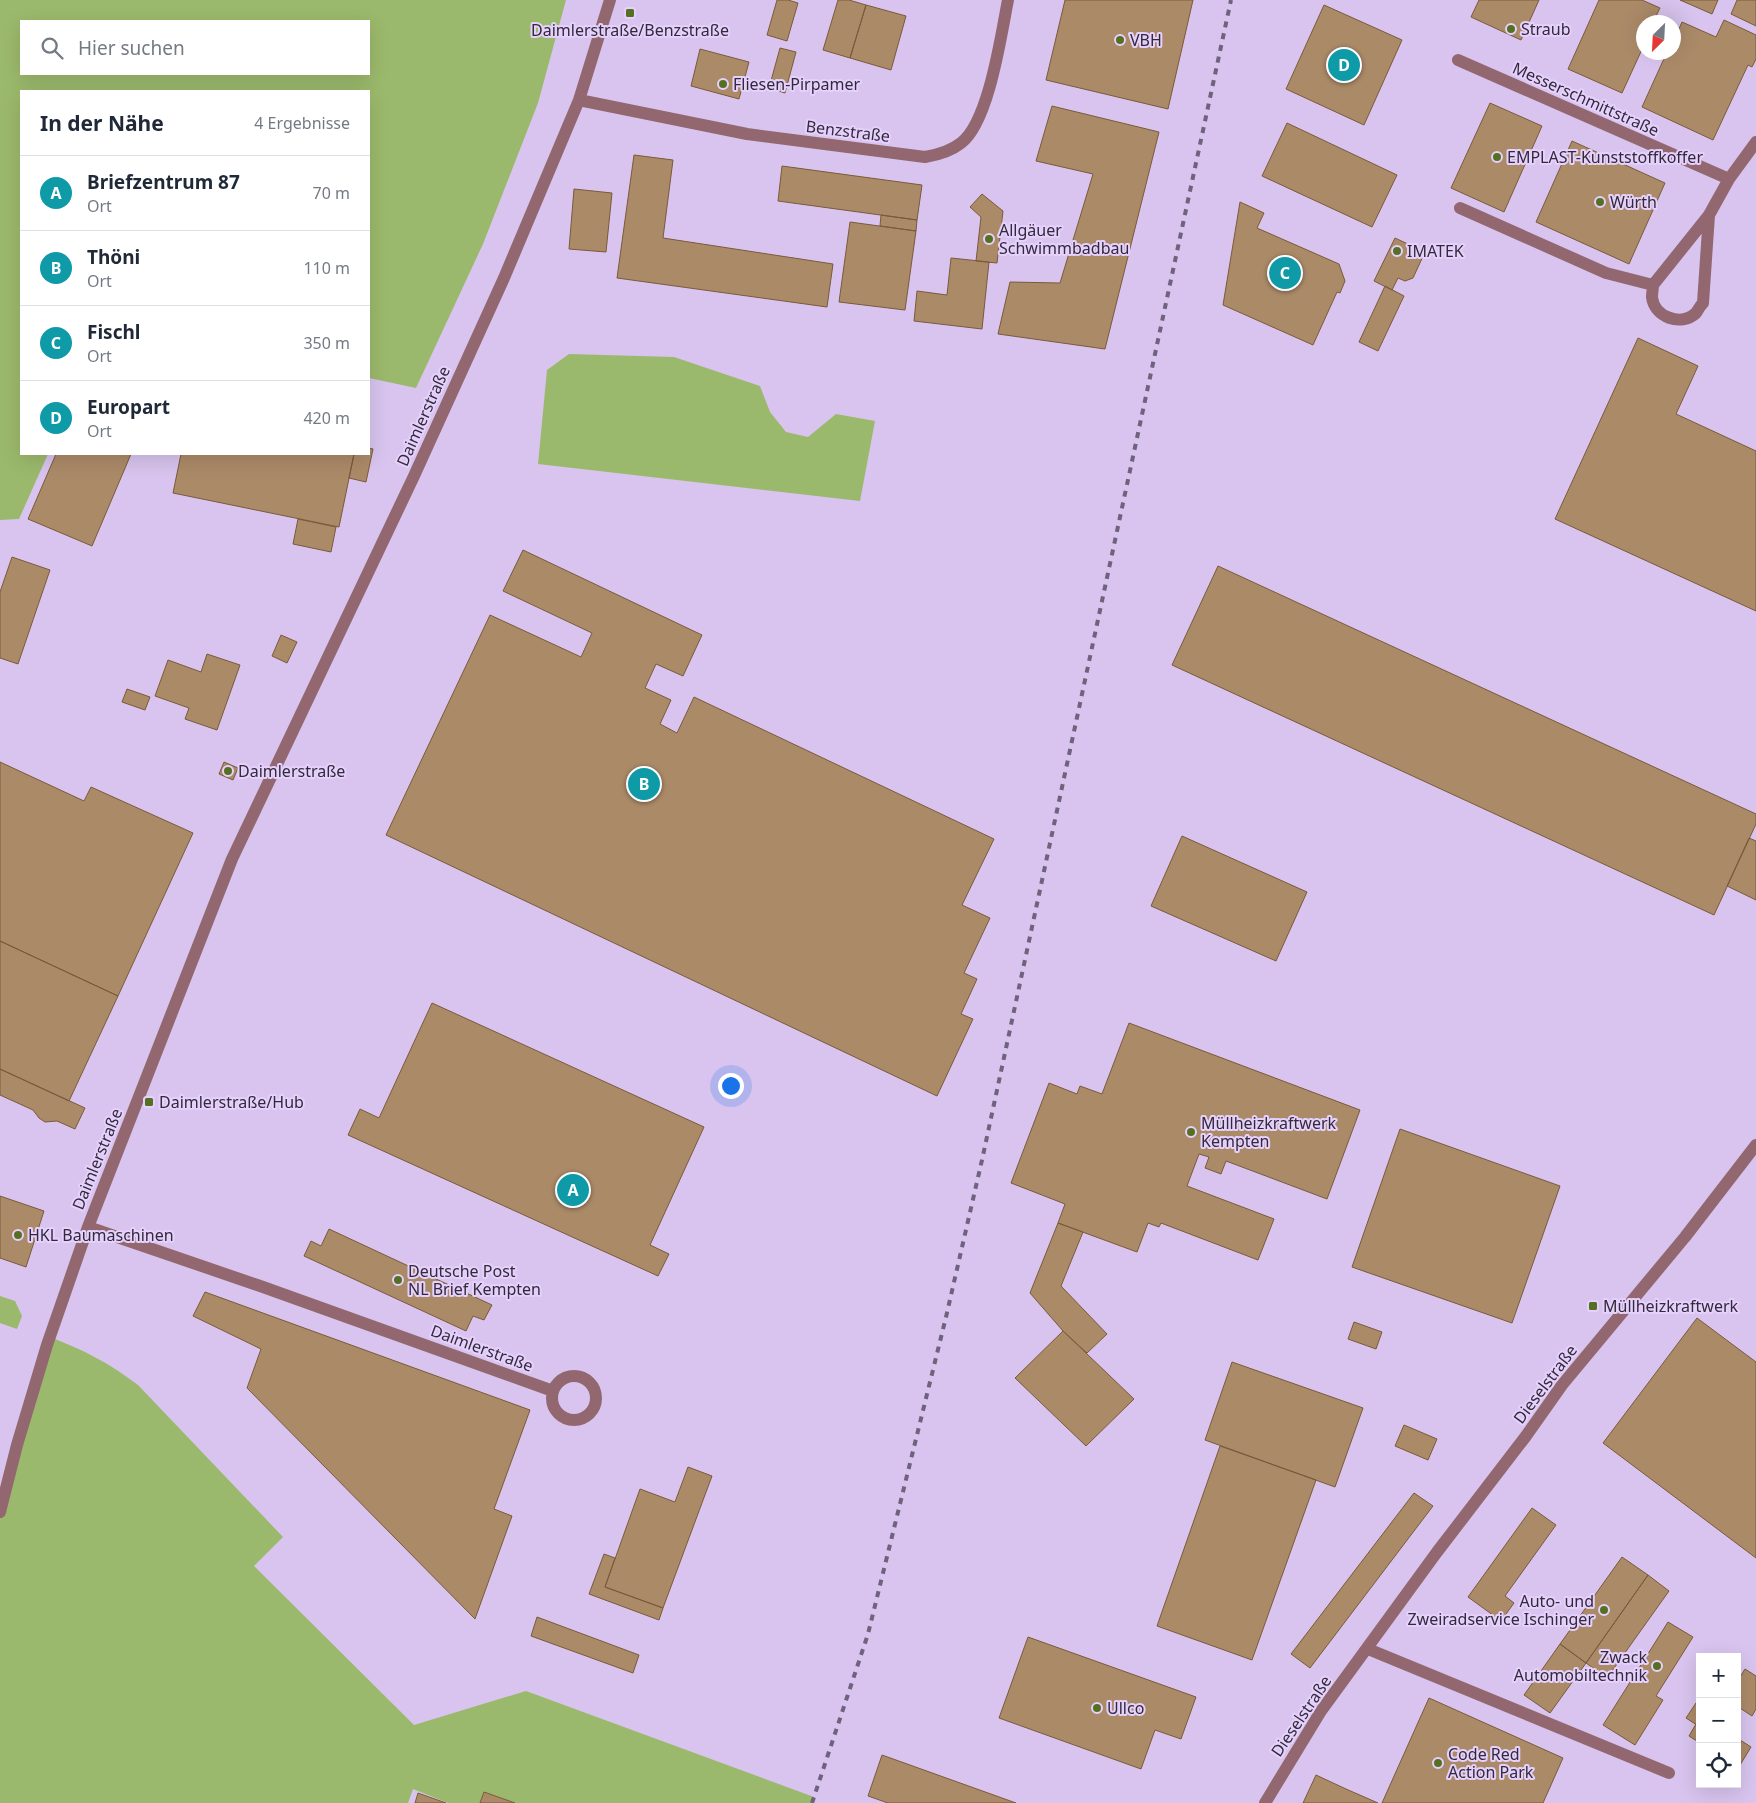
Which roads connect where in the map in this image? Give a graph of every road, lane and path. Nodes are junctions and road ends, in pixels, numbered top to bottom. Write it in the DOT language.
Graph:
graph roads {
  1 [pos="610,0"];
  2 [pos="1008,0"];
  3 [pos="1458,60"];
  4 [pos="579,100"];
  5 [pos="1756,142"];
  6 [pos="1729,179"];
  7 [pos="1460,208"];
  8 [pos="1709,215"];
  9 [pos="1653,285"];
  10 [pos="1756,1145"];
  11 [pos="88,1227"];
  12 [pos="553,1390"];
  13 [pos="0,1512"];
  14 [pos="1368,1649"];
  15 [pos="1669,1773"];
  16 [pos="1265,1803"];
  1 -- 4 [label="street, Daimlerstraße"];
  2 -- 4 [label="street, Benzstraße"];
  3 -- 6 [label="street, Messerschmittstraße"];
  4 -- 11 [label="street, Daimlerstraße"];
  5 -- 6 [label="street"];
  6 -- 8 [label="street"];
  7 -- 9 [label="street"];
  8 -- 9 [label="street"];
  8 -- 9 [label="street"];
  10 -- 14 [label="street, Dieselstraße"];
  11 -- 12 [label="street, Daimlerstraße"];
  11 -- 13 [label="street, Daimlerstraße"];
  14 -- 15 [label="street"];
  14 -- 16 [label="street, Dieselstraße"];
}
